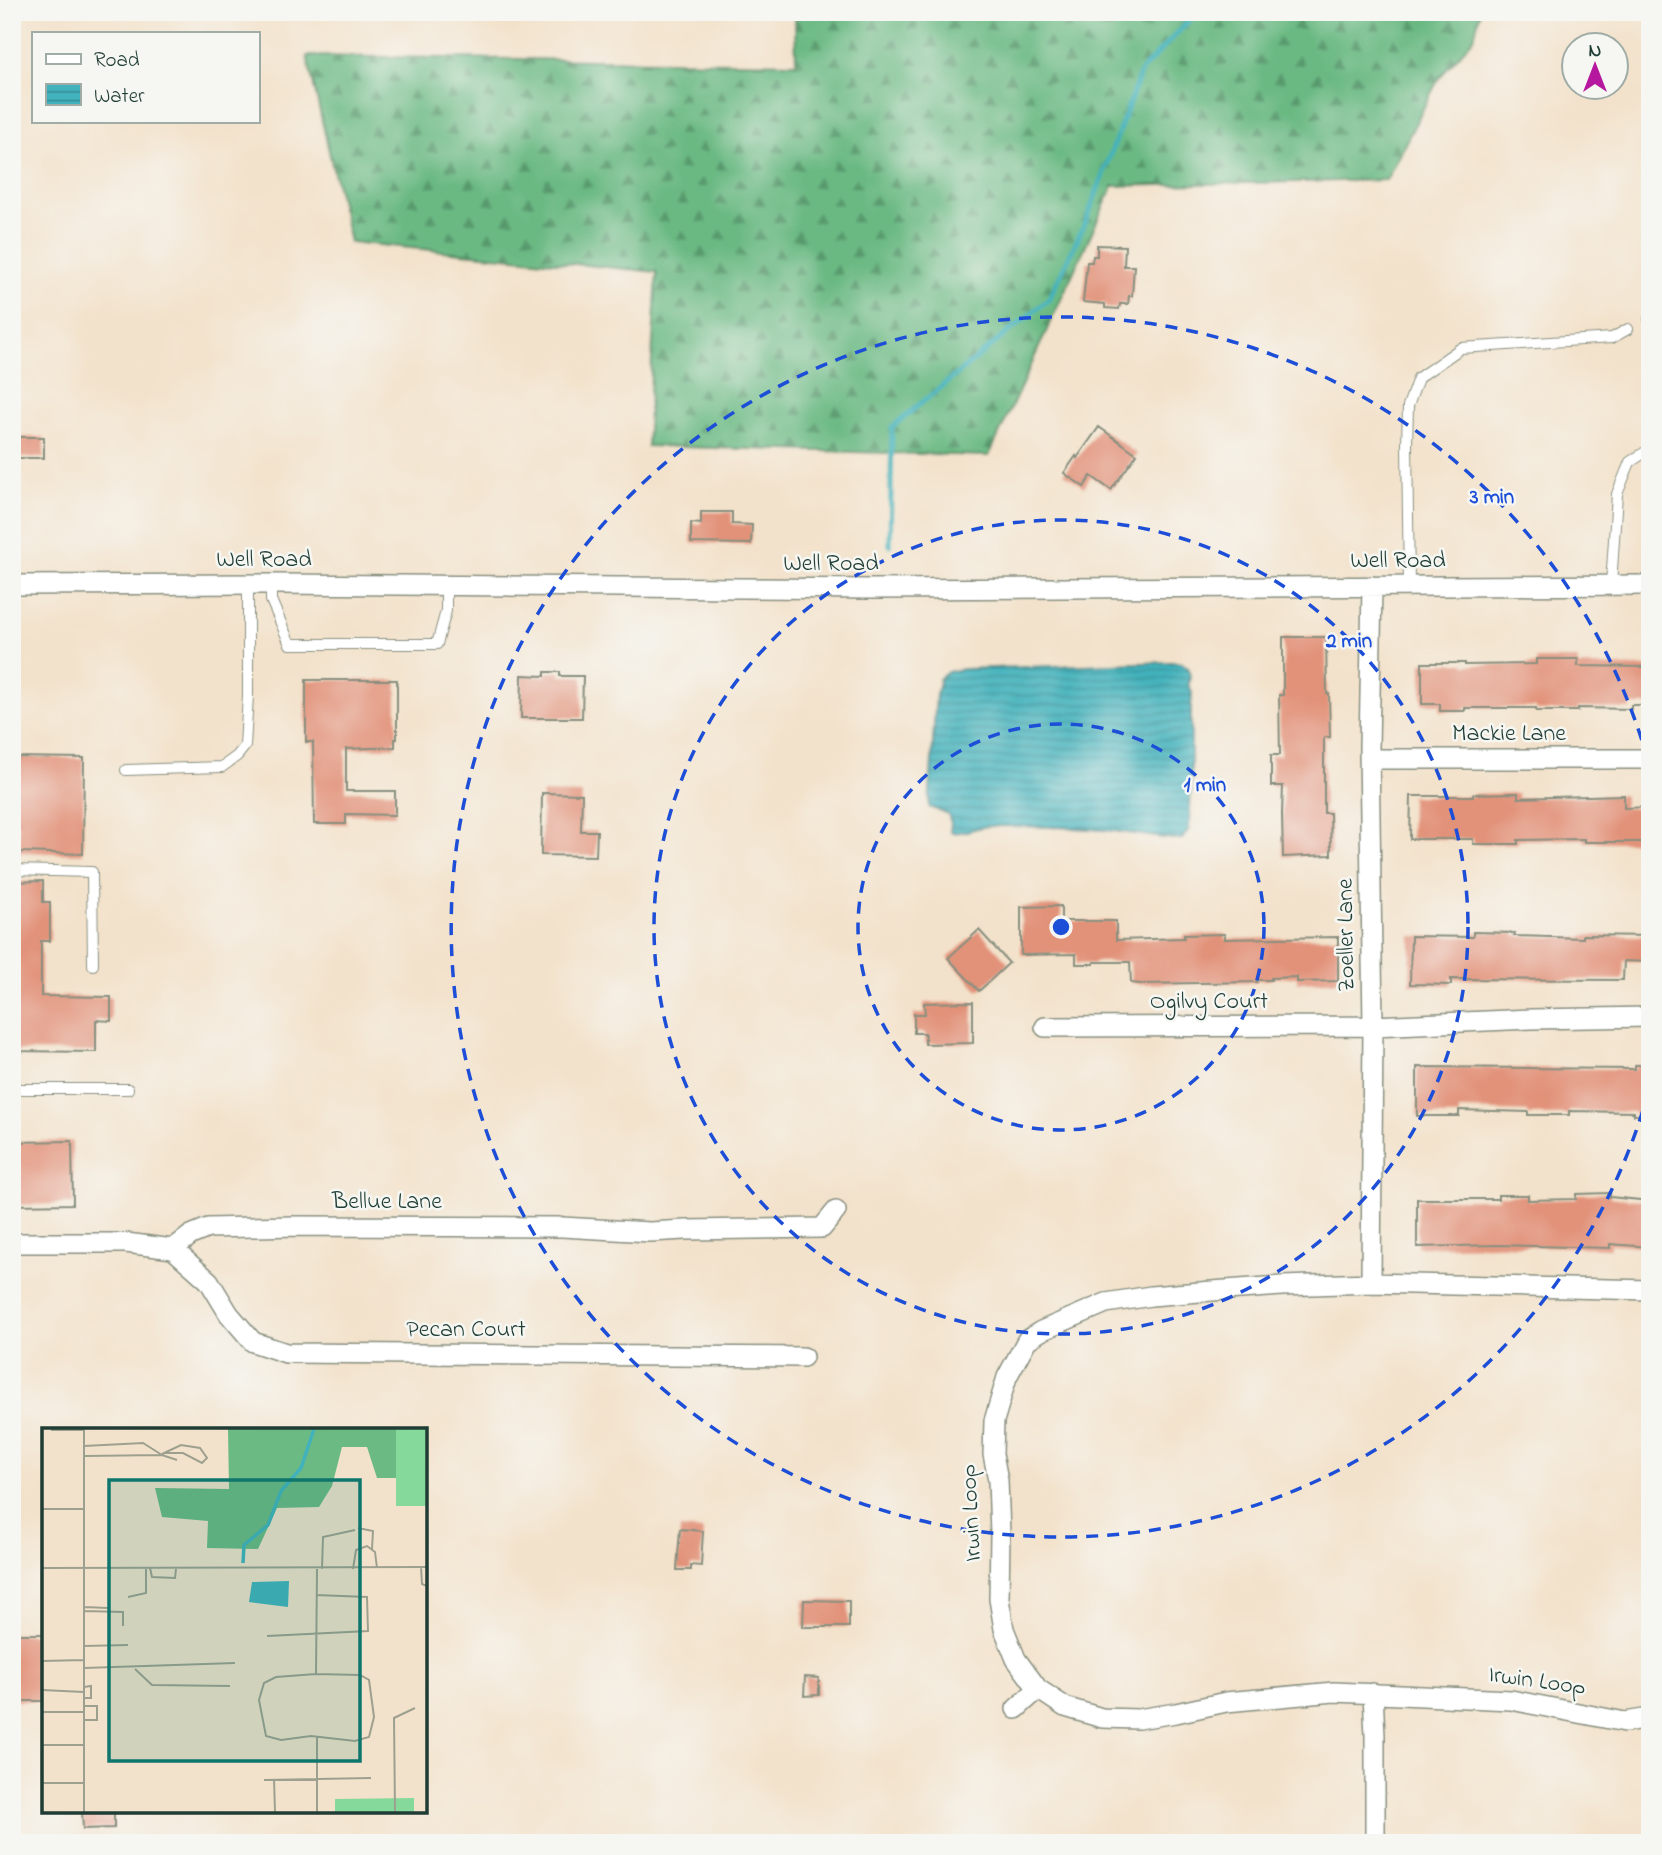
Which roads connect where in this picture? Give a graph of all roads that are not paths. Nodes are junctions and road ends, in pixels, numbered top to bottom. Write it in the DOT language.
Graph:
graph roads {
  1 [pos="1628,329"];
  2 [pos="1650,449"];
  3 [pos="248,584"];
  4 [pos="271,584"];
  5 [pos="12,585"];
  6 [pos="446,585"];
  7 [pos="1611,585"];
  8 [pos="1650,585"];
  9 [pos="1372,586"];
  10 [pos="1409,586"];
  11 [pos="1650,758"];
  12 [pos="1369,759"];
  13 [pos="126,769"];
  14 [pos="12,870"];
  15 [pos="93,965"];
  16 [pos="1650,1017"];
  17 [pos="1373,1026"];
  18 [pos="1045,1027"];
  19 [pos="12,1089"];
  20 [pos="128,1089"];
  21 [pos="836,1211"];
  22 [pos="12,1243"];
  23 [pos="173,1249"];
  24 [pos="1371,1283"];
  25 [pos="1650,1290"];
  26 [pos="803,1357"];
  27 [pos="1038,1689"];
  28 [pos="1373,1693"];
  29 [pos="1016,1709"];
  30 [pos="1650,1718"];
  31 [pos="1375,1843"];
  1 -- 10 [label="lane"];
  2 -- 7 [label="lane"];
  3 -- 4 [label="street, Well Road"];
  3 -- 5 [label="street, Well Road"];
  3 -- 13 [label="lane"];
  4 -- 6 [label="street, Well Road"];
  4 -- 6 [label="lane"];
  6 -- 9 [label="street, Well Road"];
  7 -- 8 [label="street, Well Road"];
  7 -- 10 [label="street, Well Road"];
  9 -- 10 [label="street, Well Road"];
  9 -- 12 [label="street, Zoeller Lane"];
  11 -- 12 [label="street, Mackie Lane"];
  12 -- 17 [label="street, Zoeller Lane"];
  14 -- 15 [label="lane"];
  16 -- 17 [label="street"];
  17 -- 18 [label="street, Ogilvy Court"];
  17 -- 24 [label="street, Zoeller Lane"];
  19 -- 20 [label="lane"];
  21 -- 23 [label="street, Bellue Lane"];
  22 -- 23 [label="street"];
  23 -- 26 [label="street, Pecan Court"];
  24 -- 25 [label="street, Irwin Loop"];
  24 -- 27 [label="street, Irwin Loop"];
  27 -- 28 [label="street, Irwin Loop"];
  27 -- 29 [label="street"];
  28 -- 30 [label="street, Irwin Loop"];
  28 -- 31 [label="street"];
}
